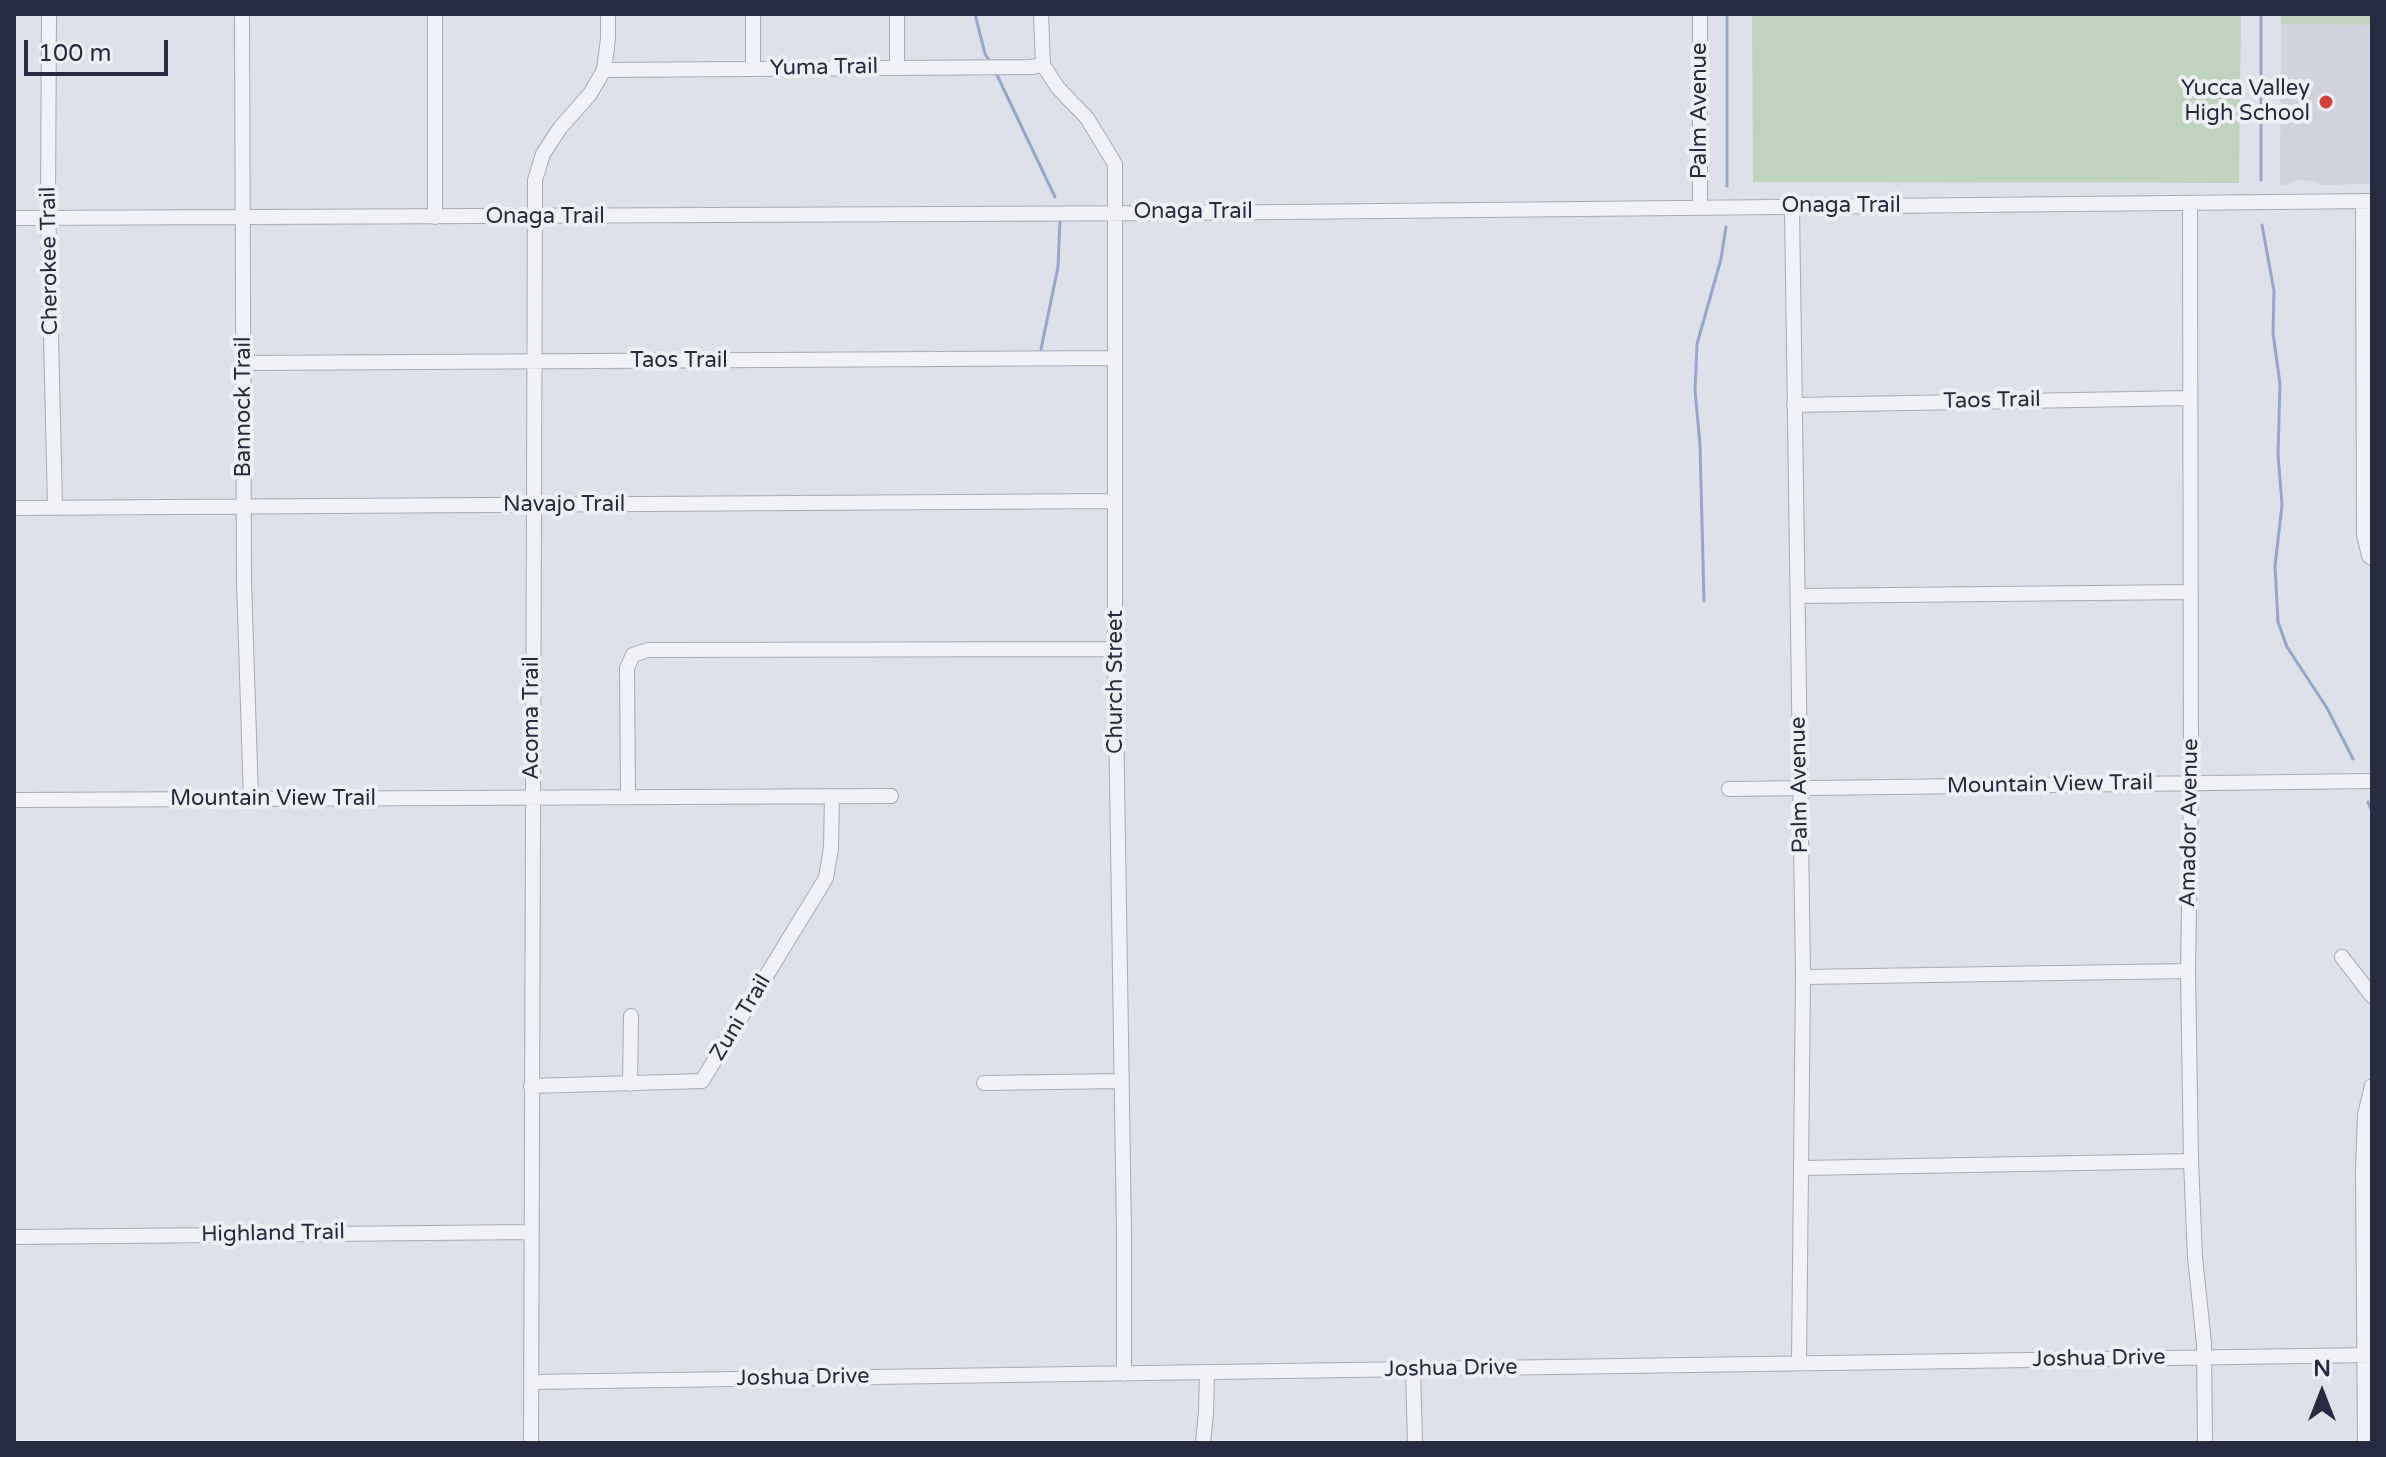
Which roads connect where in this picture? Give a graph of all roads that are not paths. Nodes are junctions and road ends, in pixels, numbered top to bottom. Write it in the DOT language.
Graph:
graph roads {
  1 [pos="49,14"];
  2 [pos="242,14"];
  3 [pos="435,14"];
  4 [pos="608,14"];
  5 [pos="753,14"];
  6 [pos="897,14"];
  7 [pos="1041,14"];
  8 [pos="1700,14"];
  9 [pos="1043,65"];
  10 [pos="897,67"];
  11 [pos="753,69"];
  12 [pos="604,70"];
  13 [pos="2368,201"];
  14 [pos="2190,203"];
  15 [pos="1792,206"];
  16 [pos="1700,208"];
  17 [pos="1115,212"];
  18 [pos="243,217"];
  19 [pos="435,217"];
  20 [pos="533,217"];
  21 [pos="14,218"];
  22 [pos="48,218"];
  23 [pos="2368,289"];
  24 [pos="1115,358"];
  25 [pos="533,362"];
  26 [pos="243,363"];
  27 [pos="2190,398"];
  28 [pos="1794,405"];
  29 [pos="2368,425"];
  30 [pos="1115,501"];
  31 [pos="533,505"];
  32 [pos="55,507"];
  33 [pos="244,507"];
  34 [pos="14,508"];
  35 [pos="2371,557"];
  36 [pos="2190,592"];
  37 [pos="1798,596"];
  38 [pos="1115,649"];
  39 [pos="2372,781"];
  40 [pos="2191,783"];
  41 [pos="1800,788"];
  42 [pos="1729,789"];
  43 [pos="832,796"];
  44 [pos="891,796"];
  45 [pos="532,797"];
  46 [pos="628,797"];
  47 [pos="251,799"];
  48 [pos="14,800"];
  49 [pos="2342,957"];
  50 [pos="2188,971"];
  51 [pos="1803,977"];
  52 [pos="2372,996"];
  53 [pos="631,1016"];
  54 [pos="1120,1081"];
  55 [pos="984,1083"];
  56 [pos="630,1084"];
  57 [pos="531,1086"];
  58 [pos="2372,1086"];
  59 [pos="2191,1161"];
  60 [pos="1803,1168"];
  61 [pos="2368,1170"];
  62 [pos="531,1232"];
  63 [pos="14,1237"];
  64 [pos="2368,1355"];
  65 [pos="2204,1357"];
  66 [pos="1799,1363"];
  67 [pos="1413,1369"];
  68 [pos="1207,1372"];
  69 [pos="1124,1374"];
  70 [pos="531,1382"];
  71 [pos="531,1443"];
  72 [pos="1203,1443"];
  73 [pos="1415,1443"];
  74 [pos="2205,1443"];
  75 [pos="2365,1443"];
  1 -- 22 [label="street, Cherokee Trail"];
  2 -- 18 [label="street, Bannock Trail"];
  3 -- 19 [label="street"];
  4 -- 12 [label="street, Acoma Trail"];
  5 -- 11 [label="street"];
  6 -- 10 [label="street"];
  7 -- 9 [label="street"];
  8 -- 16 [label="street, Palm Avenue"];
  9 -- 10 [label="street, Yuma Trail"];
  9 -- 17 [label="street, Church Street"];
  10 -- 11 [label="street, Yuma Trail"];
  11 -- 12 [label="street, Yuma Trail"];
  12 -- 20 [label="street, Acoma Trail"];
  13 -- 14 [label="street, Onaga Trail"];
  13 -- 23 [label="street"];
  14 -- 15 [label="street, Onaga Trail"];
  14 -- 27 [label="street, Amador Avenue"];
  15 -- 16 [label="street, Onaga Trail"];
  15 -- 28 [label="street, Palm Avenue"];
  16 -- 17 [label="street, Onaga Trail"];
  17 -- 20 [label="street, Onaga Trail"];
  17 -- 24 [label="street, Church Street"];
  18 -- 19 [label="street, Onaga Trail"];
  18 -- 22 [label="street, Onaga Trail"];
  18 -- 26 [label="street, Bannock Trail"];
  19 -- 20 [label="street, Onaga Trail"];
  20 -- 25 [label="street, Acoma Trail"];
  21 -- 22 [label="street, Onaga Trail"];
  22 -- 32 [label="street, Cherokee Trail"];
  23 -- 29 [label="street"];
  24 -- 25 [label="street, Taos Trail"];
  24 -- 30 [label="street, Church Street"];
  25 -- 26 [label="street, Taos Trail"];
  25 -- 31 [label="street, Acoma Trail"];
  26 -- 33 [label="street, Bannock Trail"];
  27 -- 28 [label="street, Taos Trail"];
  27 -- 36 [label="street, Amador Avenue"];
  28 -- 37 [label="street, Palm Avenue"];
  29 -- 35 [label="street"];
  30 -- 31 [label="street, Navajo Trail"];
  30 -- 38 [label="street, Church Street"];
  31 -- 33 [label="street, Navajo Trail"];
  31 -- 45 [label="street, Acoma Trail"];
  32 -- 33 [label="street, Navajo Trail"];
  32 -- 34 [label="street, Navajo Trail"];
  33 -- 47 [label="street, Bannock Trail"];
  36 -- 37 [label="street"];
  36 -- 40 [label="street, Amador Avenue"];
  37 -- 41 [label="street, Palm Avenue"];
  38 -- 46 [label="street"];
  38 -- 54 [label="street, Church Street"];
  39 -- 40 [label="street, Mountain View Trail"];
  40 -- 41 [label="street, Mountain View Trail"];
  40 -- 50 [label="street, Amador Avenue"];
  41 -- 42 [label="street, Mountain View Trail"];
  41 -- 51 [label="street, Palm Avenue"];
  43 -- 44 [label="street, Mountain View Trail"];
  43 -- 46 [label="street, Mountain View Trail"];
  43 -- 56 [label="street, Zuni Trail"];
  45 -- 46 [label="street, Mountain View Trail"];
  45 -- 47 [label="street, Mountain View Trail"];
  45 -- 57 [label="street, Acoma Trail"];
  47 -- 48 [label="street, Mountain View Trail"];
  49 -- 52 [label="street"];
  50 -- 51 [label="street"];
  50 -- 59 [label="street, Amador Avenue"];
  51 -- 60 [label="street, Palm Avenue"];
  53 -- 56 [label="street"];
  54 -- 55 [label="street"];
  54 -- 69 [label="street, Church Street"];
  56 -- 57 [label="street, Zuni Trail"];
  57 -- 62 [label="street, Acoma Trail"];
  58 -- 61 [label="street"];
  59 -- 60 [label="street"];
  59 -- 65 [label="street, Amador Avenue"];
  60 -- 66 [label="street, Palm Avenue"];
  61 -- 64 [label="street"];
  62 -- 63 [label="street, Highland Trail"];
  62 -- 70 [label="street, Acoma Trail"];
  64 -- 65 [label="street, Joshua Drive"];
  64 -- 75 [label="street"];
  65 -- 66 [label="street, Joshua Drive"];
  65 -- 74 [label="street, Amador Avenue"];
  66 -- 67 [label="street, Joshua Drive"];
  67 -- 68 [label="street, Joshua Drive"];
  67 -- 73 [label="street"];
  68 -- 69 [label="street, Joshua Drive"];
  68 -- 72 [label="street"];
  69 -- 70 [label="street, Joshua Drive"];
  70 -- 71 [label="street, Acoma Trail"];
}
